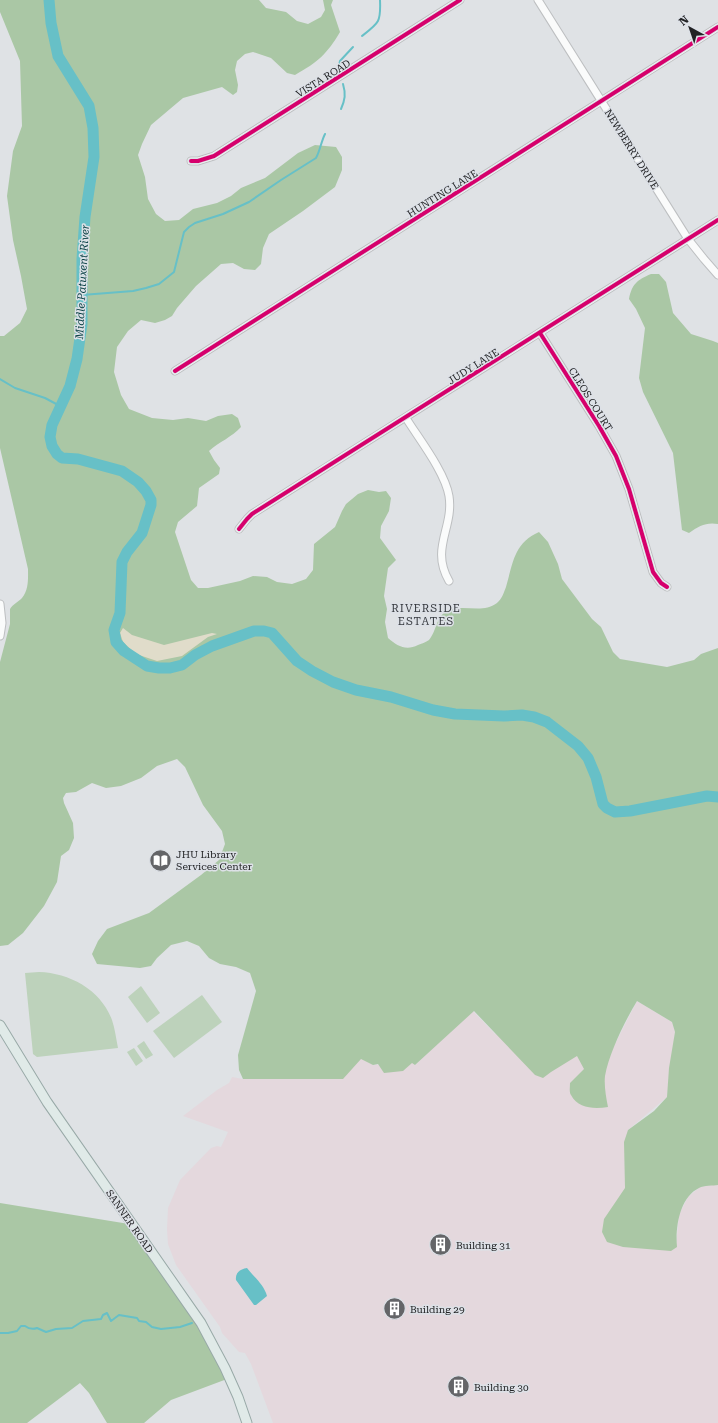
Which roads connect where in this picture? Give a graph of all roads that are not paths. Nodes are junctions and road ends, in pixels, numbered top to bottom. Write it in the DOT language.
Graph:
graph roads {
  1 [pos="460,0"];
  2 [pos="538,0"];
  3 [pos="718,27"];
  4 [pos="602,101"];
  5 [pos="191,161"];
  6 [pos="718,220"];
  7 [pos="688,239"];
  8 [pos="718,275"];
  9 [pos="540,333"];
  10 [pos="175,371"];
  11 [pos="406,418"];
  12 [pos="239,529"];
  13 [pos="449,581"];
  14 [pos="667,587"];
  15 [pos="0,604"];
  16 [pos="0,636"];
  17 [pos="0,1025"];
  18 [pos="247,1423"];
  1 -- 5 [label="street, VISTA ROAD"];
  2 -- 4 [label="street, NEWBERRY DRIVE"];
  3 -- 4 [label="street, HUNTING LANE"];
  4 -- 7 [label="street, NEWBERRY DRIVE"];
  4 -- 10 [label="street, HUNTING LANE"];
  6 -- 7 [label="street, JUDY LANE"];
  7 -- 8 [label="street, NEWBERRY DRIVE"];
  7 -- 9 [label="street, JUDY LANE"];
  9 -- 11 [label="street, JUDY LANE"];
  9 -- 14 [label="street, CLEOS COURT"];
  11 -- 12 [label="street, JUDY LANE"];
  11 -- 13 [label="street"];
  15 -- 16 [label="street"];
  17 -- 18 [label="main road, SANNER ROAD"];
}
